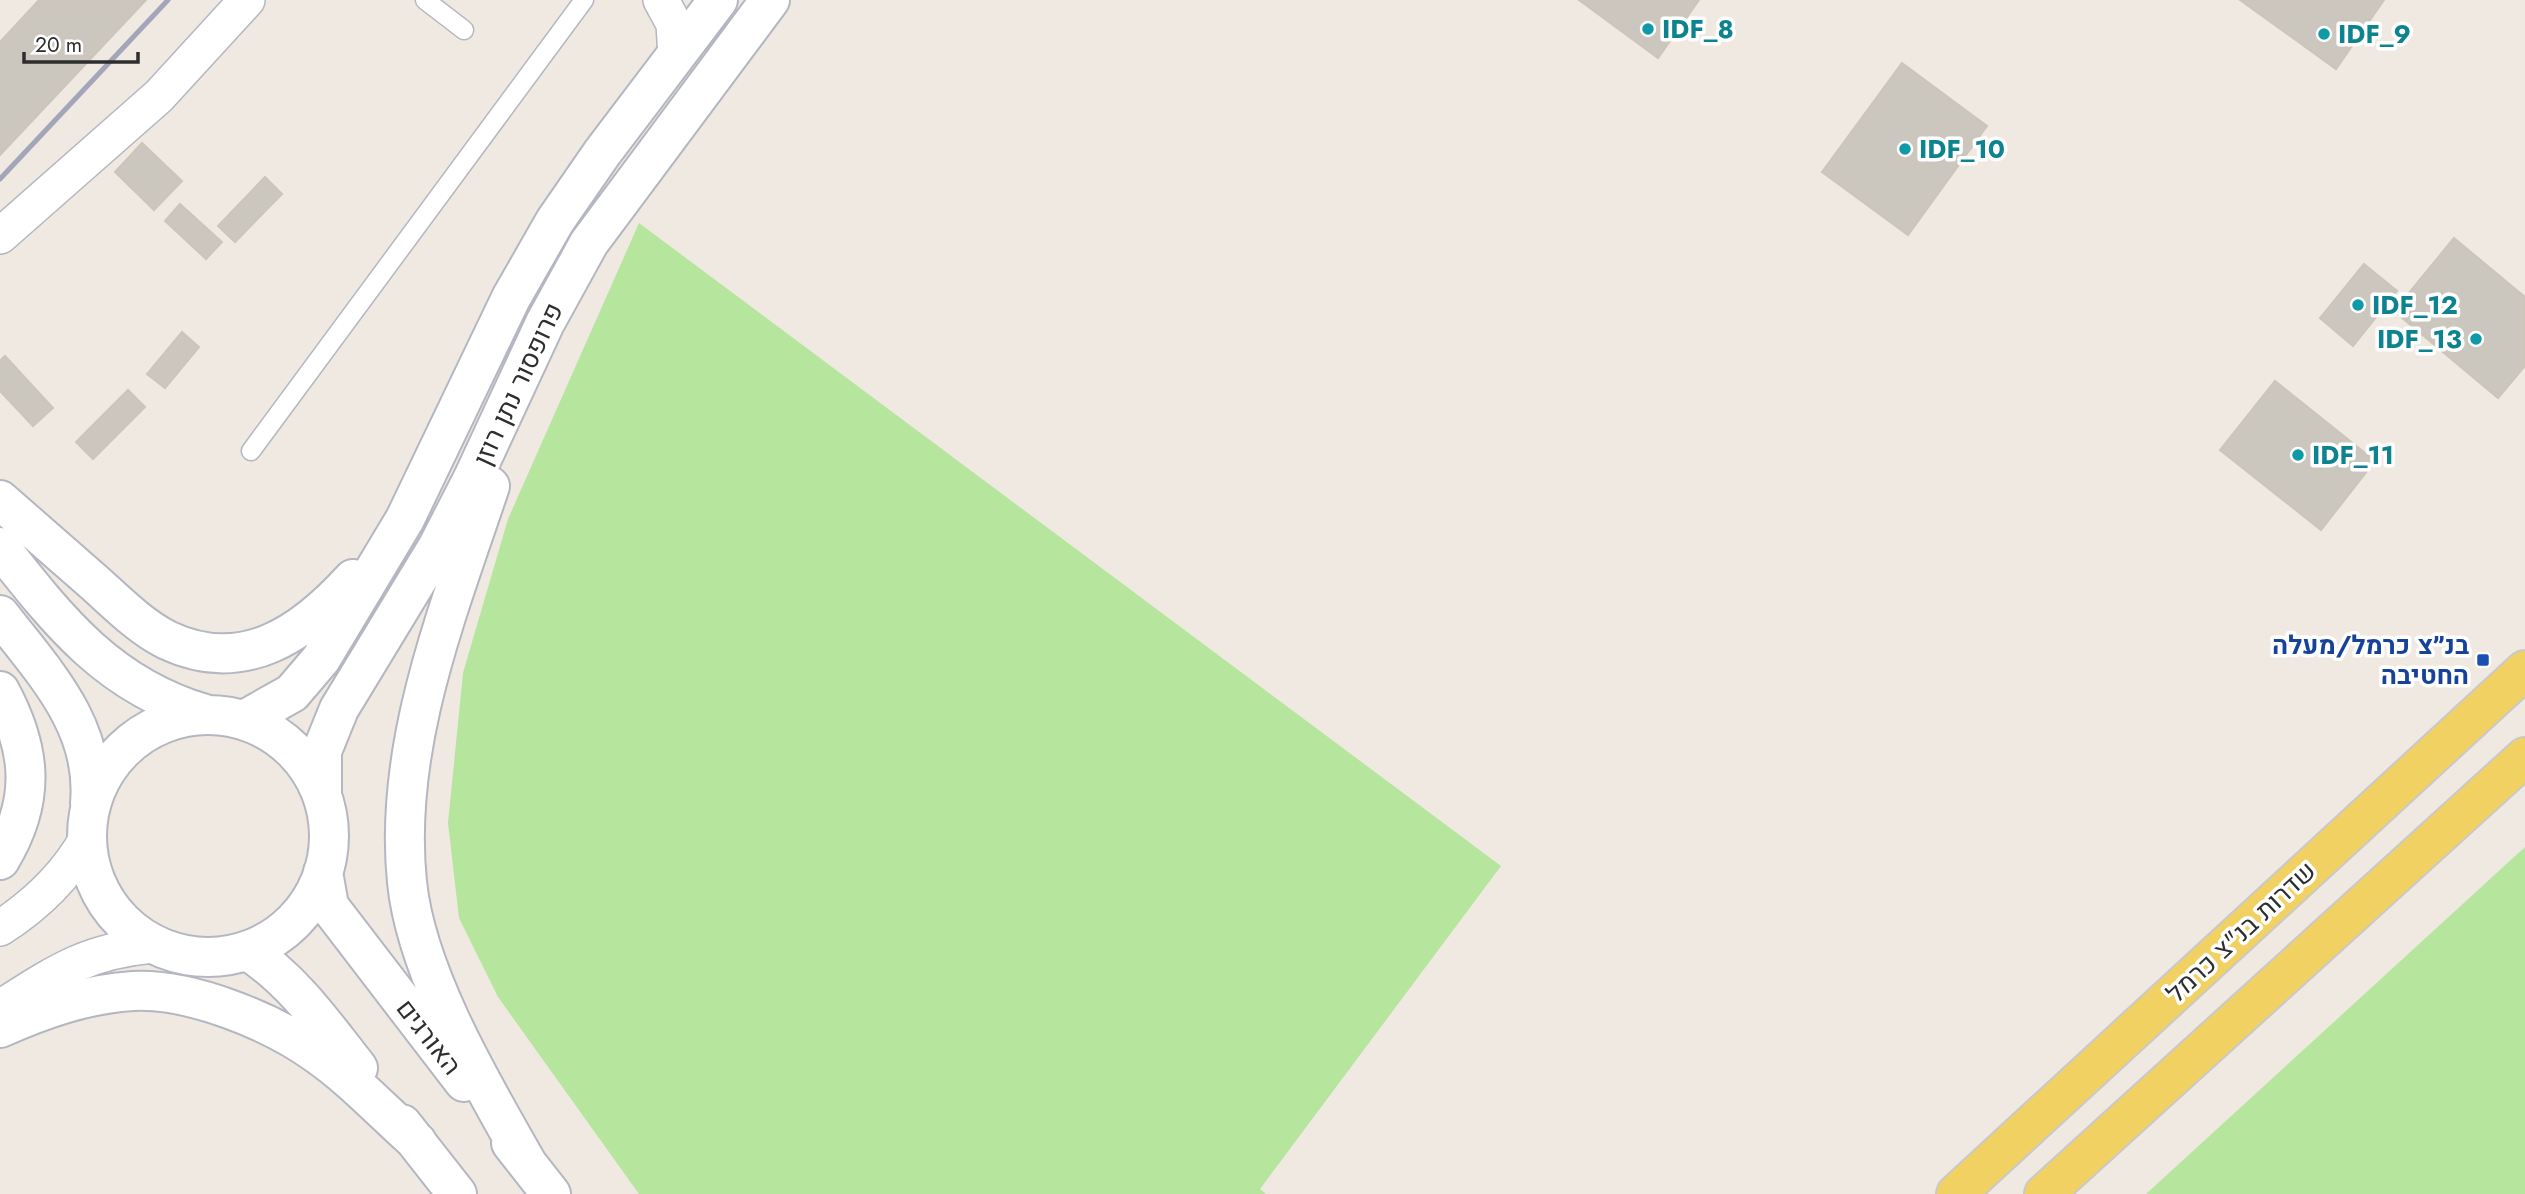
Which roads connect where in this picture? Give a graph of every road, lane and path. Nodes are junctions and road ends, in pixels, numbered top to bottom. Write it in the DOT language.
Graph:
graph roads {
  1 [pos="247,0"];
  2 [pos="425,0"];
  3 [pos="584,0"];
  4 [pos="662,0"];
  5 [pos="718,0"];
  6 [pos="770,0"];
  7 [pos="464,30"];
  8 [pos="676,57"];
  9 [pos="0,236"];
  10 [pos="545,323"];
  11 [pos="251,451"];
  12 [pos="0,500"];
  13 [pos="405,519"];
  14 [pos="0,547"];
  15 [pos="0,615"];
  16 [pos="2525,670"];
  17 [pos="0,691"];
  18 [pos="205,714"];
  19 [pos="244,720"];
  20 [pos="2525,757"];
  21 [pos="322,795"];
  22 [pos="87,829"];
  23 [pos="0,860"];
  24 [pos="323,872"];
  25 [pos="0,928"];
  26 [pos="153,945"];
  27 [pos="248,951"];
  28 [pos="0,1008"];
  29 [pos="0,1028"];
  30 [pos="417,1143"];
  31 [pos="527,1163"];
  32 [pos="457,1194"];
  33 [pos="551,1194"];
  34 [pos="1956,1194"];
  35 [pos="2044,1194"];
  1 -- 9 [label="street"];
  2 -- 7 [label="lane"];
  3 -- 11 [label="lane"];
  4 -- 8 [label="street"];
  5 -- 8 [label="street, פרופסור נתן רוזן"];
  6 -- 10 [label="street, פרופסור נתן רוזן"];
  8 -- 13 [label="street, פרופסור נתן רוזן"];
  10 -- 21 [label="street, פרופסור נתן רוזן"];
  10 -- 31 [label="street"];
  12 -- 13 [label="street"];
  13 -- 19 [label="street, פרופסור נתן רוזן"];
  14 -- 18 [label="street"];
  15 -- 22 [label="street"];
  16 -- 34 [label="main road, שדרות בנ\"צ כרמל"];
  17 -- 23 [label="street"];
  18 -- 19 [label="street"];
  18 -- 22 [label="street"];
  19 -- 21 [label="street"];
  20 -- 35 [label="main road"];
  21 -- 24 [label="street"];
  22 -- 25 [label="street"];
  22 -- 26 [label="street"];
  24 -- 27 [label="street"];
  24 -- 31 [label="street, האורגים"];
  26 -- 27 [label="street"];
  26 -- 28 [label="street"];
  27 -- 30 [label="street"];
  29 -- 30 [label="street"];
  30 -- 32 [label="street"];
  31 -- 33 [label="street, האורגים"];
}
